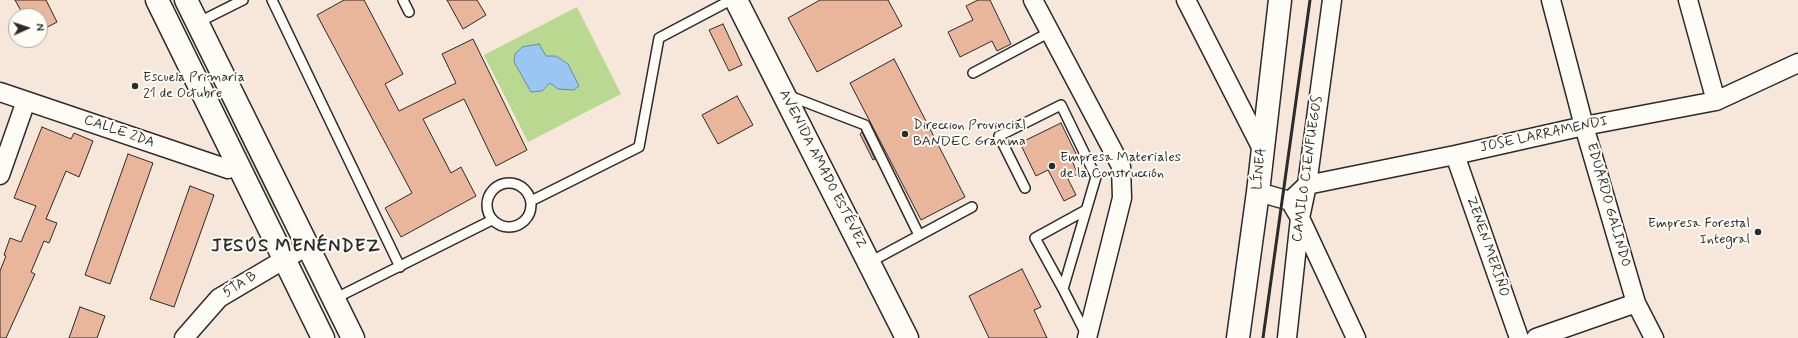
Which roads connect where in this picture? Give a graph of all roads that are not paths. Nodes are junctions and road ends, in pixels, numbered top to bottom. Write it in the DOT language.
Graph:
graph roads {
  1 [pos="243,0"];
  2 [pos="272,0"];
  3 [pos="403,0"];
  4 [pos="731,0"];
  5 [pos="736,0"];
  6 [pos="1033,0"];
  7 [pos="1186,0"];
  8 [pos="1280,0"];
  9 [pos="1332,0"];
  10 [pos="1551,0"];
  11 [pos="1688,0"];
  12 [pos="191,7"];
  13 [pos="161,8"];
  14 [pos="409,12"];
  15 [pos="1050,32"];
  16 [pos="1798,63"];
  17 [pos="973,73"];
  18 [pos="0,92"];
  19 [pos="784,93"];
  20 [pos="26,101"];
  21 [pos="1716,101"];
  22 [pos="1584,126"];
  23 [pos="1262,149"];
  24 [pos="1455,155"];
  25 [pos="237,163"];
  26 [pos="0,175"];
  27 [pos="1307,185"];
  28 [pos="1025,188"];
  29 [pos="1258,192"];
  30 [pos="531,201"];
  31 [pos="1290,201"];
  32 [pos="972,207"];
  33 [pos="1086,210"];
  34 [pos="1300,218"];
  35 [pos="492,220"];
  36 [pos="919,235"];
  37 [pos="308,246"];
  38 [pos="284,258"];
  39 [pos="870,262"];
  40 [pos="400,267"];
  41 [pos="1063,289"];
  42 [pos="334,299"];
  43 [pos="1636,303"];
  44 [pos="184,338"];
  45 [pos="323,338"];
  46 [pos="353,338"];
  47 [pos="907,338"];
  48 [pos="1087,338"];
  49 [pos="1238,338"];
  50 [pos="1287,338"];
  51 [pos="1356,338"];
  52 [pos="1519,338"];
  53 [pos="1536,338"];
  54 [pos="1654,338"];
  1 -- 12 [label="lane"];
  2 -- 40 [label="lane"];
  3 -- 14 [label="lane"];
  4 -- 30 [label="lane"];
  5 -- 19 [label="main road, AVENIDA AMADO ESTÉVEZ"];
  6 -- 15 [label="street"];
  7 -- 23 [label="street"];
  8 -- 23 [label="main road, LÍNEA"];
  9 -- 27 [label="street, CAMILO CIENFUEGOS"];
  10 -- 22 [label="street, EDUARDO GALINDO"];
  11 -- 21 [label="street"];
  12 -- 13 [label="street"];
  12 -- 37 [label="main road"];
  13 -- 25 [label="main road"];
  15 -- 17 [label="lane"];
  15 -- 48 [label="street"];
  16 -- 21 [label="street, JOSE LARRAMENDI"];
  18 -- 20 [label="street, CALLE 2DA"];
  19 -- 36 [label="lane"];
  19 -- 39 [label="main road, AVENIDA AMADO ESTÉVEZ"];
  20 -- 25 [label="street, CALLE 2DA"];
  20 -- 26 [label="street"];
  21 -- 22 [label="street, JOSE LARRAMENDI"];
  22 -- 24 [label="street, JOSE LARRAMENDI"];
  22 -- 43 [label="street, EDUARDO GALINDO"];
  23 -- 29 [label="main road, LÍNEA"];
  24 -- 27 [label="street, JOSE LARRAMENDI"];
  24 -- 52 [label="street, ZENEN MERIÑO"];
  25 -- 38 [label="main road"];
  27 -- 31 [label="street"];
  27 -- 34 [label="street, CAMILO CIENFUEGOS"];
  28 -- 33 [label="lane"];
  29 -- 31 [label="street"];
  29 -- 49 [label="main road, LÍNEA"];
  30 -- 35 [label="lane"];
  30 -- 35 [label="lane"];
  31 -- 34 [label="street"];
  32 -- 36 [label="lane"];
  33 -- 41 [label="lane"];
  33 -- 41 [label="lane"];
  34 -- 50 [label="street, CAMILO CIENFUEGOS"];
  34 -- 51 [label="street"];
  35 -- 40 [label="lane"];
  36 -- 39 [label="lane"];
  37 -- 38 [label="street, 5TA B"];
  37 -- 42 [label="main road"];
  38 -- 44 [label="street, 5TA B"];
  38 -- 45 [label="main road"];
  39 -- 47 [label="main road, AVENIDA AMADO ESTÉVEZ"];
  40 -- 42 [label="lane"];
  41 -- 48 [label="lane"];
  42 -- 46 [label="main road"];
  43 -- 53 [label="street"];
  43 -- 54 [label="street, EDUARDO GALINDO"];
}
